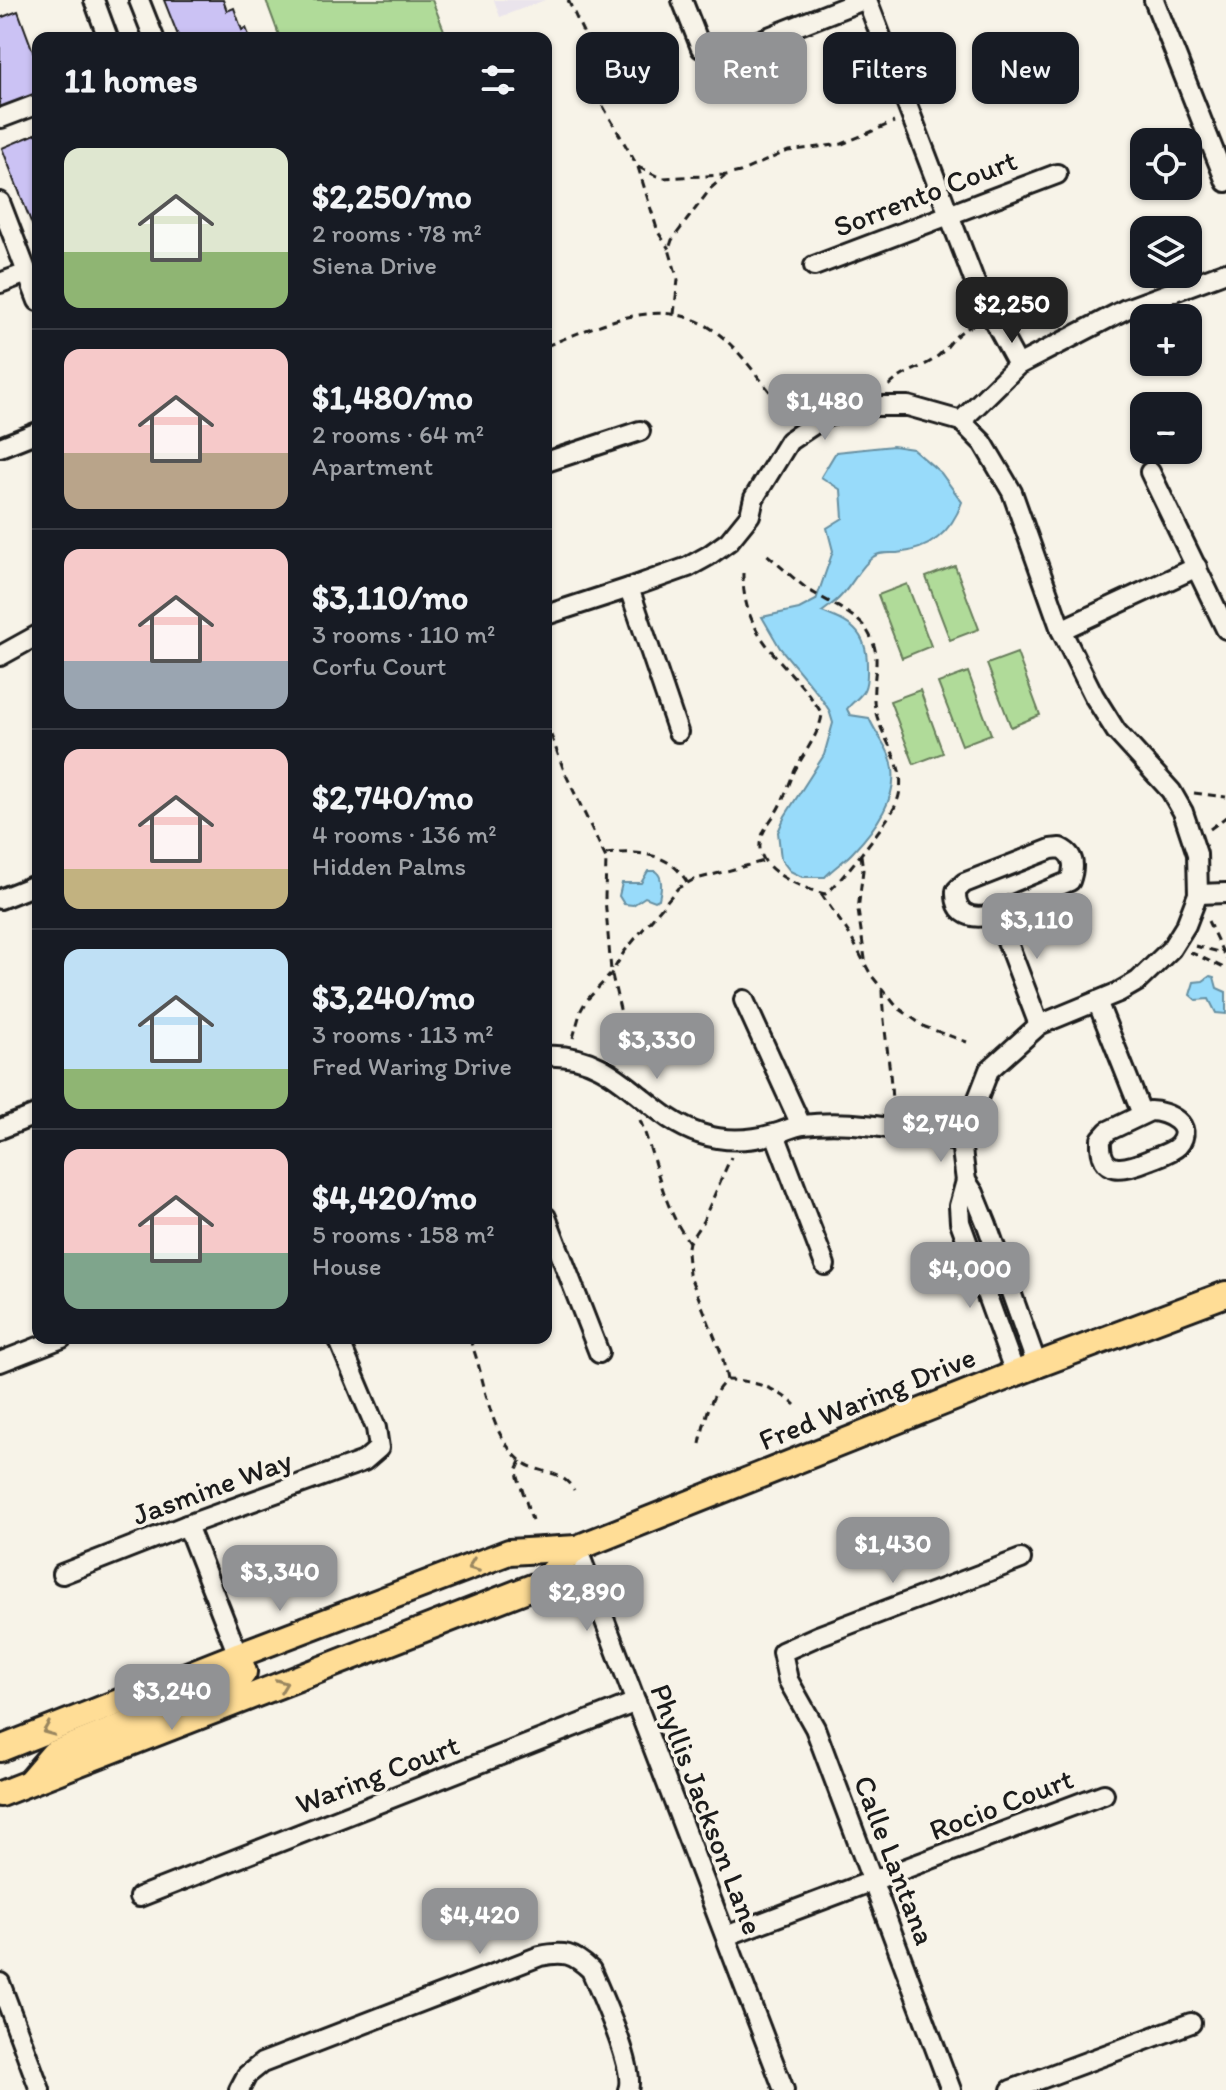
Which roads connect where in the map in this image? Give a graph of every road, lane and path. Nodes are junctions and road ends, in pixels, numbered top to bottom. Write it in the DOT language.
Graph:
graph roads {
  1 [pos="94,0"];
  2 [pos="139,0"];
  3 [pos="568,0"];
  4 [pos="682,0"];
  5 [pos="865,0"];
  6 [pos="1154,0"];
  7 [pos="106,32"];
  8 [pos="152,32"];
  9 [pos="32,106"];
  10 [pos="1,118"];
  11 [pos="898,121"];
  12 [pos="638,167"];
  13 [pos="1057,174"];
  14 [pos="726,175"];
  15 [pos="1226,182"];
  16 [pos="0,202"];
  17 [pos="949,215"];
  18 [pos="669,249"];
  19 [pos="814,266"];
  20 [pos="1226,272"];
  21 [pos="27,273"];
  22 [pos="0,283"];
  23 [pos="32,286"];
  24 [pos="674,314"];
  25 [pos="979,322"];
  26 [pos="552,344"];
  27 [pos="1018,365"];
  28 [pos="889,387"];
  29 [pos="795,419"];
  30 [pos="961,421"];
  31 [pos="640,431"];
  32 [pos="32,434"];
  33 [pos="0,447"];
  34 [pos="552,460"];
  35 [pos="1150,472"];
  36 [pos="764,552"];
  37 [pos="1197,567"];
  38 [pos="743,573"];
  39 [pos="629,588"];
  40 [pos="552,613"];
  41 [pos="1226,629"];
  42 [pos="1061,630"];
  43 [pos="32,638"];
  44 [pos="0,656"];
  45 [pos="678,732"];
  46 [pos="552,738"];
  47 [pos="1193,793"];
  48 [pos="1226,797"];
  49 [pos="1226,817"];
  50 [pos="1207,830"];
  51 [pos="605,854"];
  52 [pos="861,855"];
  53 [pos="765,861"];
  54 [pos="687,882"];
  55 [pos="32,886"];
  56 [pos="820,893"];
  57 [pos="1226,893"];
  58 [pos="1198,894"];
  59 [pos="0,899"];
  60 [pos="996,912"];
  61 [pos="1206,913"];
  62 [pos="1194,945"];
  63 [pos="1189,952"];
  64 [pos="1223,953"];
  65 [pos="1226,959"];
  66 [pos="867,969"];
  67 [pos="1226,969"];
  68 [pos="611,974"];
  69 [pos="882,990"];
  70 [pos="744,1000"];
  71 [pos="1097,1001"];
  72 [pos="1039,1025"];
  73 [pos="572,1042"];
  74 [pos="967,1042"];
  75 [pos="552,1056"];
  76 [pos="623,1057"];
  77 [pos="892,1110"];
  78 [pos="1142,1114"];
  79 [pos="32,1116"];
  80 [pos="639,1118"];
  81 [pos="801,1125"];
  82 [pos="0,1129"];
  83 [pos="775,1134"];
  84 [pos="961,1142"];
  85 [pos="731,1157"];
  86 [pos="966,1181"];
  87 [pos="552,1232"];
  88 [pos="689,1242"];
  89 [pos="993,1243"];
  90 [pos="971,1251"];
  91 [pos="825,1265"];
  92 [pos="1226,1294"];
  93 [pos="46,1344"];
  94 [pos="341,1344"];
  95 [pos="472,1344"];
  96 [pos="599,1353"];
  97 [pos="0,1362"];
  98 [pos="1026,1369"];
  99 [pos="727,1380"];
  100 [pos="795,1405"];
  101 [pos="700,1444"];
  102 [pos="521,1461"];
  103 [pos="574,1490"];
  104 [pos="532,1520"];
  105 [pos="187,1525"];
  106 [pos="577,1548"];
  107 [pos="1021,1559"];
  108 [pos="62,1574"];
  109 [pos="238,1655"];
  110 [pos="636,1702"];
  111 [pos="0,1749"];
  112 [pos="28,1783"];
  113 [pos="0,1794"];
  114 [pos="1104,1794"];
  115 [pos="873,1883"];
  116 [pos="139,1897"];
  117 [pos="726,1936"];
  118 [pos="0,1983"];
  119 [pos="1191,2023"];
  120 [pos="40,2090"];
  121 [pos="239,2090"];
  122 [pos="628,2090"];
  123 [pos="784,2090"];
  124 [pos="951,2090"];
  125 [pos="1011,2090"];
  1 -- 7 [label="street"];
  2 -- 8 [label="street"];
  3 -- 12 [label="path"];
  4 -- 5 [label="street"];
  5 -- 17 [label="street"];
  6 -- 15 [label="street"];
  9 -- 10 [label="street"];
  11 -- 14 [label="path"];
  12 -- 14 [label="path"];
  12 -- 18 [label="path"];
  13 -- 17 [label="street, Sorrento Court"];
  14 -- 18 [label="path"];
  16 -- 21 [label="street"];
  17 -- 19 [label="street, Sorrento Court"];
  17 -- 27 [label="street"];
  18 -- 24 [label="path"];
  20 -- 27 [label="street"];
  21 -- 22 [label="street"];
  21 -- 23 [label="street"];
  24 -- 26 [label="path"];
  24 -- 29 [label="path"];
  25 -- 28 [label="path"];
  27 -- 30 [label="street"];
  30 -- 39 [label="street"];
  30 -- 42 [label="street"];
  31 -- 34 [label="street"];
  32 -- 33 [label="street"];
  35 -- 37 [label="street"];
  36 -- 52 [label="path"];
  37 -- 41 [label="street"];
  37 -- 42 [label="street"];
  38 -- 53 [label="path"];
  39 -- 40 [label="street"];
  39 -- 45 [label="street"];
  42 -- 58 [label="street"];
  43 -- 44 [label="street"];
  46 -- 51 [label="path"];
  47 -- 48 [label="path"];
  49 -- 50 [label="path"];
  51 -- 54 [label="path"];
  51 -- 68 [label="path"];
  52 -- 56 [label="path"];
  52 -- 66 [label="path"];
  53 -- 54 [label="path"];
  53 -- 56 [label="path"];
  54 -- 68 [label="path"];
  55 -- 59 [label="street"];
  56 -- 66 [label="path"];
  57 -- 58 [label="street"];
  58 -- 71 [label="street"];
  60 -- 60 [label="street"];
  60 -- 72 [label="street"];
  61 -- 64 [label="path"];
  62 -- 64 [label="path"];
  63 -- 67 [label="path"];
  64 -- 65 [label="path"];
  66 -- 69 [label="path"];
  68 -- 73 [label="path"];
  68 -- 76 [label="path"];
  69 -- 74 [label="path"];
  69 -- 77 [label="path"];
  70 -- 81 [label="street"];
  71 -- 72 [label="street"];
  71 -- 78 [label="street"];
  72 -- 84 [label="street"];
  75 -- 83 [label="street"];
  79 -- 82 [label="street"];
  80 -- 88 [label="path"];
  81 -- 83 [label="street"];
  81 -- 84 [label="street"];
  83 -- 91 [label="street"];
  84 -- 86 [label="street"];
  85 -- 88 [label="path"];
  86 -- 89 [label="street"];
  86 -- 90 [label="street"];
  87 -- 96 [label="street"];
  88 -- 99 [label="path"];
  89 -- 90 [label="street"];
  89 -- 98 [label="street"];
  90 -- 98 [label="street"];
  92 -- 98 [label="main road, Fred Waring Drive"];
  93 -- 97 [label="street"];
  94 -- 105 [label="street, Jasmine Way"];
  95 -- 102 [label="path"];
  98 -- 106 [label="main road, Fred Waring Drive"];
  99 -- 100 [label="path"];
  99 -- 101 [label="path"];
  102 -- 103 [label="path"];
  102 -- 104 [label="path"];
  105 -- 108 [label="street, Jasmine Way"];
  105 -- 109 [label="street"];
  106 -- 109 [label="main road, Fred Waring Drive, one-way"];
  106 -- 110 [label="street, Phyllis Jackson Lane"];
  112 -- 106 [label="main road, Fred Waring Drive, one-way"];
  107 -- 115 [label="street, Calle Lantana"];
  109 -- 111 [label="main road, Fred Waring Drive, one-way"];
  109 -- 112 [label="main road"];
  110 -- 116 [label="street, Waring Court"];
  110 -- 117 [label="street, Phyllis Jackson Lane"];
  112 -- 113 [label="main road, Fred Waring Drive"];
  114 -- 115 [label="street, Rocio Court"];
  115 -- 117 [label="street, Rocio Court"];
  115 -- 124 [label="street, Calle Lantana"];
  117 -- 123 [label="street, Phyllis Jackson Lane"];
  118 -- 120 [label="street"];
  119 -- 125 [label="street"];
  121 -- 122 [label="street"];
}
